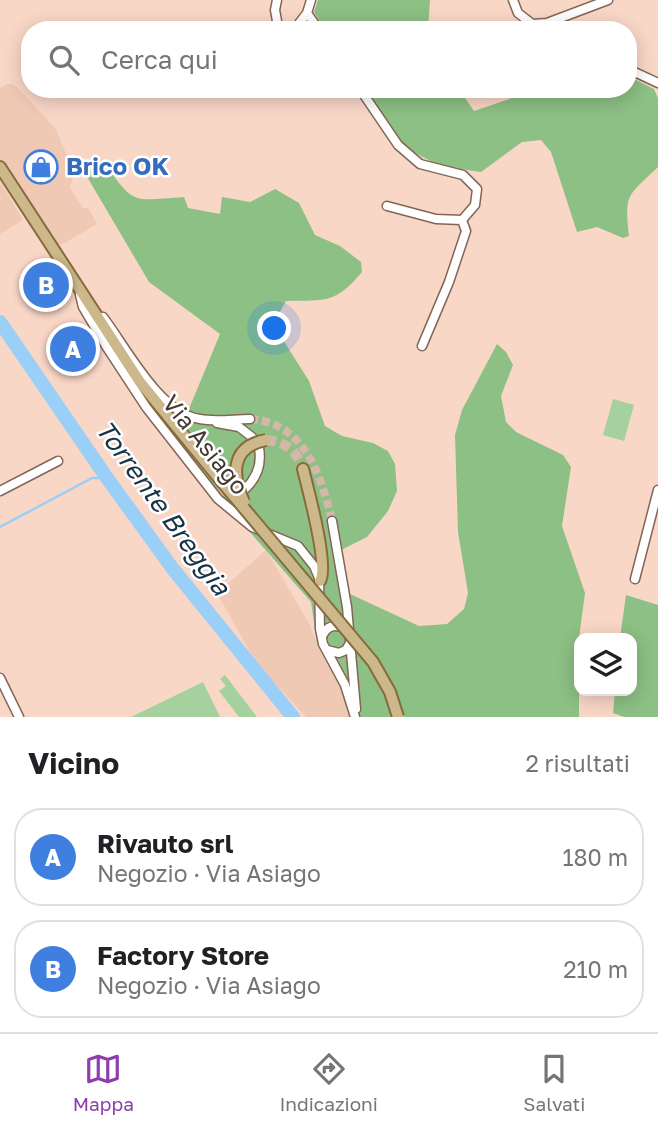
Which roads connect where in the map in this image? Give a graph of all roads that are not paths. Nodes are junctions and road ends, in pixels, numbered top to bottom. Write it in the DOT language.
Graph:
graph roads {
  1 [pos="277,0"];
  2 [pos="311,0"];
  3 [pos="513,0"];
  4 [pos="608,0"];
  5 [pos="307,13"];
  6 [pos="277,21"];
  7 [pos="301,21"];
  8 [pos="313,21"];
  9 [pos="528,21"];
  10 [pos="552,21"];
  11 [pos="637,73"];
  12 [pos="658,83"];
  13 [pos="366,98"];
  14 [pos="0,167"];
  15 [pos="387,206"];
  16 [pos="462,220"];
  17 [pos="78,288"];
  18 [pos="422,346"];
  19 [pos="200,419"];
  20 [pos="250,419"];
  21 [pos="252,437"];
  22 [pos="263,444"];
  23 [pos="58,461"];
  24 [pos="303,469"];
  25 [pos="205,482"];
  26 [pos="245,489"];
  27 [pos="0,491"];
  28 [pos="216,491"];
  29 [pos="658,491"];
  30 [pos="250,514"];
  31 [pos="332,521"];
  32 [pos="635,579"];
  33 [pos="320,581"];
  34 [pos="349,638"];
  35 [pos="322,640"];
  36 [pos="327,650"];
  37 [pos="0,678"];
  38 [pos="19,717"];
  39 [pos="356,717"];
  40 [pos="398,717"];
  1 -- 6 [label="street"];
  2 -- 5 [label="street"];
  3 -- 9 [label="street"];
  4 -- 10 [label="street"];
  5 -- 7 [label="street"];
  5 -- 8 [label="street"];
  11 -- 12 [label="street"];
  13 -- 16 [label="street"];
  14 -- 17 [label="main road, Via Asiago"];
  15 -- 16 [label="street"];
  16 -- 18 [label="street"];
  17 -- 19 [label="street, Via Asiago"];
  17 -- 25 [label="street, Via Asiago"];
  17 -- 30 [label="main road, bridge"];
  19 -- 20 [label="street, Via Asiago"];
  19 -- 21 [label="street"];
  22 -- 26 [label="street"];
  22 -- 30 [label="main road, bridge"];
  23 -- 27 [label="street"];
  24 -- 33 [label="main road"];
  25 -- 28 [label="street"];
  25 -- 33 [label="street, Via Asiago"];
  29 -- 32 [label="street"];
  30 -- 40 [label="main road, bridge"];
  31 -- 34 [label="street"];
  33 -- 35 [label="street"];
  34 -- 35 [label="street"];
  34 -- 36 [label="street"];
  34 -- 39 [label="street"];
  35 -- 36 [label="street"];
  36 -- 39 [label="street"];
  37 -- 38 [label="street"];
}
